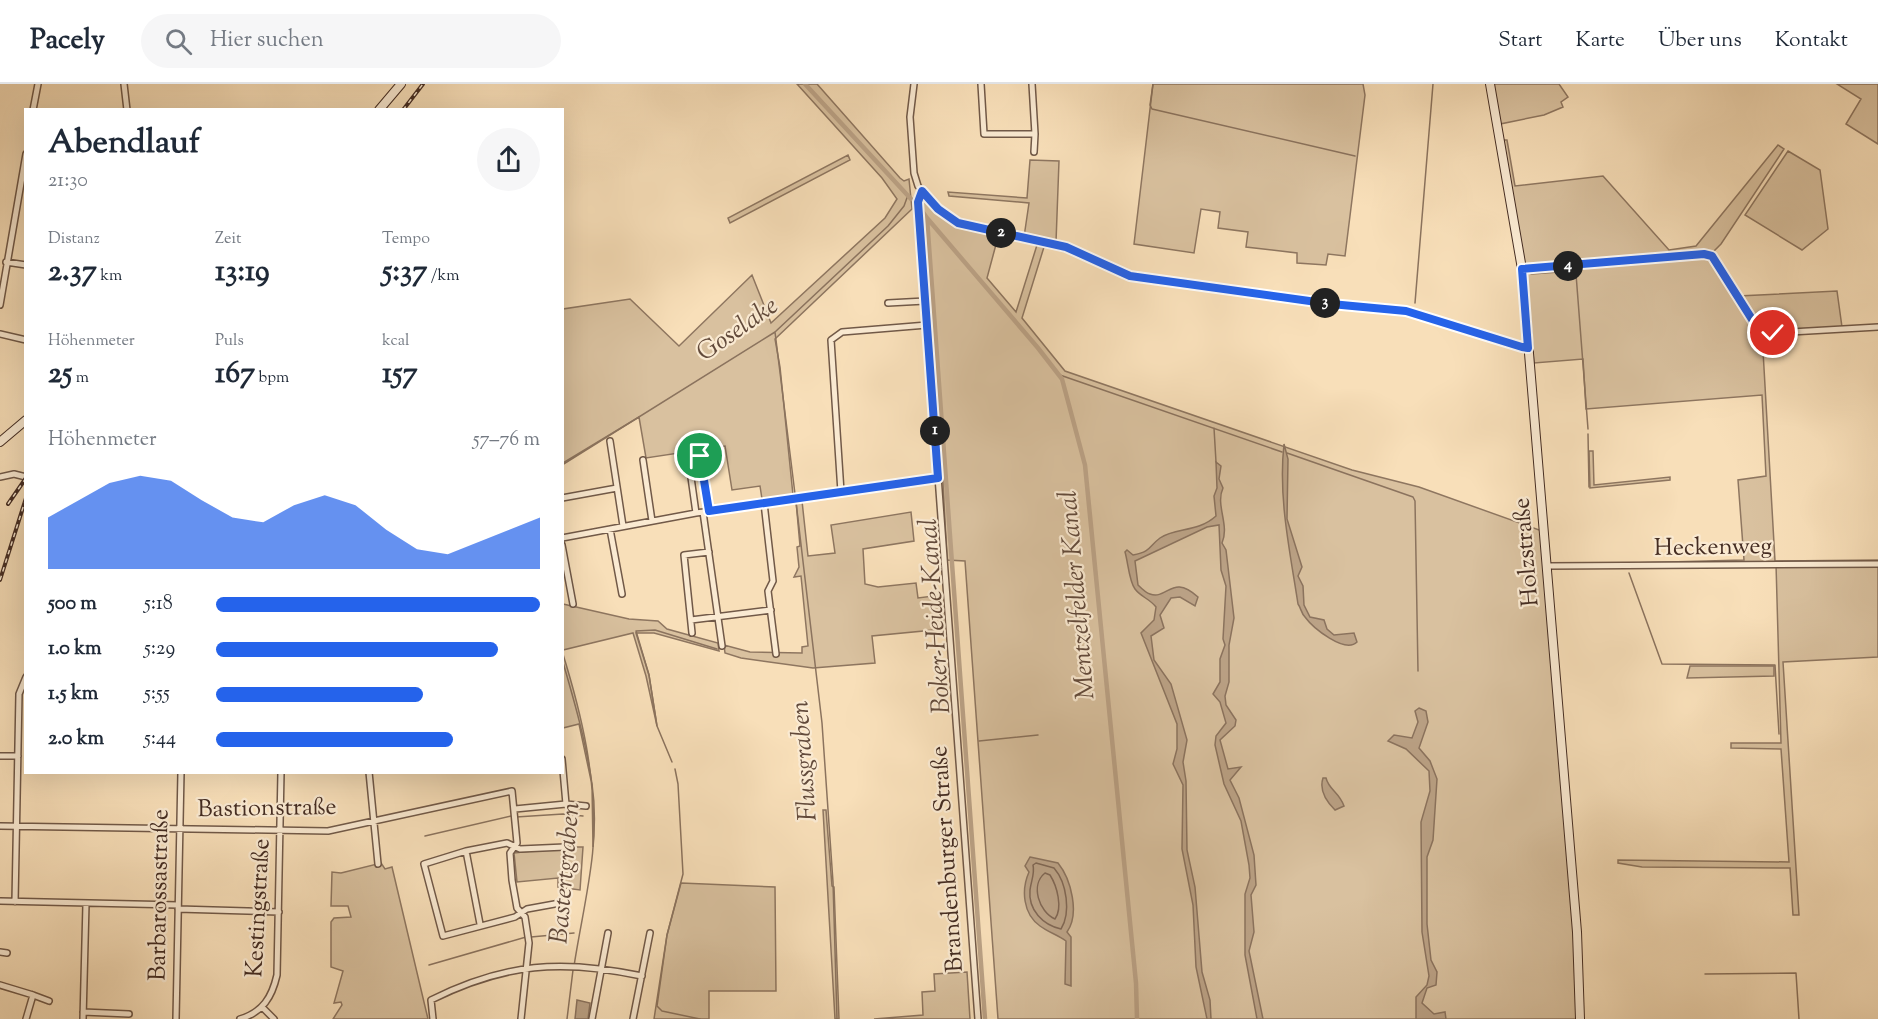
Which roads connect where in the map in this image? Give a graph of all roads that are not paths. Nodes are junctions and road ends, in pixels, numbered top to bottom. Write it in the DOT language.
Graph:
graph roads {
  1 [pos="38,84"];
  2 [pos="124,84"];
  3 [pos="400,84"];
  4 [pos="914,84"];
  5 [pos="981,84"];
  6 [pos="1032,84"];
  7 [pos="1490,84"];
  8 [pos="33,108"];
  9 [pos="127,108"];
  10 [pos="381,108"];
  11 [pos="1035,134"];
  12 [pos="1034,152"];
  13 [pos="24,164"];
  14 [pos="922,191"];
  15 [pos="18,195"];
  16 [pos="24,196"];
  17 [pos="6,262"];
  18 [pos="24,265"];
  19 [pos="1522,269"];
  20 [pos="925,301"];
  21 [pos="888,303"];
  22 [pos="0,305"];
  23 [pos="927,325"];
  24 [pos="1878,327"];
  25 [pos="0,334"];
  26 [pos="24,340"];
  27 [pos="1528,348"];
  28 [pos="24,422"];
  29 [pos="610,441"];
  30 [pos="0,442"];
  31 [pos="643,460"];
  32 [pos="24,476"];
  33 [pos="0,477"];
  34 [pos="938,478"];
  35 [pos="617,488"];
  36 [pos="841,492"];
  37 [pos="564,498"];
  38 [pos="764,503"];
  39 [pos="706,512"];
  40 [pos="696,513"];
  41 [pos="652,521"];
  42 [pos="623,526"];
  43 [pos="610,529"];
  44 [pos="564,538"];
  45 [pos="709,552"];
  46 [pos="564,556"];
  47 [pos="1878,564"];
  48 [pos="1548,566"];
  49 [pos="622,594"];
  50 [pos="573,604"];
  51 [pos="771,610"];
  52 [pos="718,617"];
  53 [pos="691,620"];
  54 [pos="692,633"];
  55 [pos="722,646"];
  56 [pos="776,654"];
  57 [pos="24,682"];
  58 [pos="18,747"];
  59 [pos="24,747"];
  60 [pos="0,756"];
  61 [pos="18,756"];
  62 [pos="181,774"];
  63 [pos="281,774"];
  64 [pos="369,774"];
  65 [pos="564,774"];
  66 [pos="566,804"];
  67 [pos="586,806"];
  68 [pos="515,815"];
  69 [pos="373,821"];
  70 [pos="0,826"];
  71 [pos="17,826"];
  72 [pos="180,828"];
  73 [pos="280,831"];
  74 [pos="513,847"];
  75 [pos="565,847"];
  76 [pos="466,851"];
  77 [pos="378,864"];
  78 [pos="0,901"];
  79 [pos="15,902"];
  80 [pos="560,903"];
  81 [pos="86,904"];
  82 [pos="178,907"];
  83 [pos="279,912"];
  84 [pos="520,912"];
  85 [pos="480,924"];
  86 [pos="608,933"];
  87 [pos="650,933"];
  88 [pos="527,967"];
  89 [pos="602,968"];
  90 [pos="642,976"];
  91 [pos="0,986"];
  92 [pos="33,995"];
  93 [pos="49,1001"];
  94 [pos="263,1008"];
  95 [pos="129,1014"];
  96 [pos="83,1016"];
  97 [pos="521,1016"];
  98 [pos="26,1019"];
  99 [pos="176,1019"];
  100 [pos="240,1019"];
  101 [pos="274,1019"];
  102 [pos="433,1019"];
  103 [pos="592,1019"];
  104 [pos="633,1019"];
  105 [pos="978,1019"];
  106 [pos="1580,1019"];
  1 -- 8 [label="street"];
  2 -- 9 [label="street"];
  3 -- 10 [label="main road"];
  4 -- 14 [label="street"];
  5 -- 11 [label="street"];
  6 -- 11 [label="street"];
  7 -- 19 [label="main road, Holzstraße"];
  11 -- 12 [label="street"];
  13 -- 15 [label="street"];
  14 -- 20 [label="street, Brandenburger Straße"];
  14 -- 27 [label="street"];
  15 -- 16 [label="street"];
  15 -- 17 [label="street"];
  17 -- 18 [label="street"];
  17 -- 22 [label="street"];
  19 -- 24 [label="street"];
  19 -- 27 [label="main road, Holzstraße"];
  20 -- 21 [label="street"];
  20 -- 23 [label="street, Brandenburger Straße"];
  23 -- 34 [label="street, Brandenburger Straße"];
  23 -- 36 [label="street"];
  25 -- 26 [label="street"];
  27 -- 48 [label="main road, Holzstraße"];
  28 -- 30 [label="main road"];
  29 -- 35 [label="street"];
  31 -- 41 [label="street"];
  32 -- 33 [label="street"];
  34 -- 36 [label="street"];
  34 -- 105 [label="street, Brandenburger Straße"];
  35 -- 37 [label="street"];
  35 -- 42 [label="street"];
  36 -- 38 [label="street"];
  38 -- 39 [label="street"];
  38 -- 51 [label="street"];
  39 -- 40 [label="street"];
  39 -- 40 [label="street"];
  39 -- 45 [label="street"];
  40 -- 41 [label="street"];
  41 -- 42 [label="street"];
  42 -- 43 [label="street"];
  43 -- 44 [label="street"];
  43 -- 49 [label="street"];
  45 -- 52 [label="street"];
  45 -- 53 [label="street"];
  46 -- 50 [label="street"];
  47 -- 48 [label="street, Heckenweg"];
  48 -- 106 [label="main road, Holzstraße"];
  51 -- 52 [label="street"];
  51 -- 56 [label="street"];
  52 -- 53 [label="street"];
  52 -- 55 [label="street"];
  53 -- 54 [label="street"];
  57 -- 58 [label="street"];
  58 -- 59 [label="street"];
  58 -- 61 [label="street"];
  60 -- 61 [label="street"];
  61 -- 71 [label="street"];
  62 -- 72 [label="street, Barbarossastraße"];
  63 -- 73 [label="street, Kestingstraße"];
  64 -- 69 [label="street"];
  65 -- 66 [label="street"];
  66 -- 67 [label="street"];
  66 -- 68 [label="street"];
  68 -- 69 [label="street, Bastionstraße"];
  68 -- 74 [label="street"];
  69 -- 73 [label="street, Bastionstraße"];
  69 -- 77 [label="street"];
  70 -- 71 [label="street, Bastionstraße"];
  71 -- 72 [label="street, Bastionstraße"];
  71 -- 79 [label="street"];
  72 -- 73 [label="street, Bastionstraße"];
  72 -- 82 [label="street, Barbarossastraße"];
  73 -- 83 [label="street, Kestingstraße"];
  74 -- 75 [label="street"];
  74 -- 76 [label="street"];
  74 -- 84 [label="street"];
  76 -- 85 [label="street"];
  76 -- 85 [label="street"];
  78 -- 79 [label="street"];
  79 -- 81 [label="street"];
  80 -- 84 [label="street"];
  81 -- 82 [label="street"];
  81 -- 96 [label="street"];
  82 -- 83 [label="street"];
  82 -- 99 [label="street, Barbarossastraße"];
  83 -- 94 [label="street, Kestingstraße"];
  84 -- 85 [label="street"];
  84 -- 88 [label="street"];
  86 -- 89 [label="street"];
  87 -- 90 [label="street"];
  88 -- 89 [label="street"];
  88 -- 97 [label="street"];
  88 -- 102 [label="street"];
  89 -- 90 [label="street"];
  89 -- 103 [label="street"];
  90 -- 104 [label="street"];
  91 -- 92 [label="street"];
  92 -- 93 [label="street"];
  92 -- 98 [label="street"];
  94 -- 100 [label="street, Kestingstraße"];
  94 -- 101 [label="street, Kestingstraße"];
  95 -- 96 [label="street"];
}
